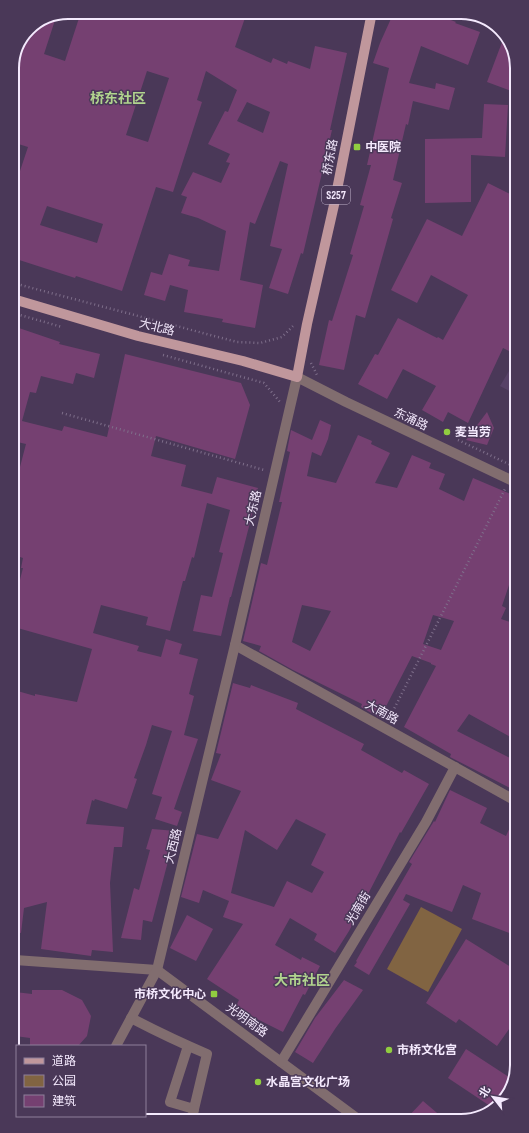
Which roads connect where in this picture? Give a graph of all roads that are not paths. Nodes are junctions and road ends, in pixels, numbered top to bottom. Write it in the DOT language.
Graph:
graph roads {
  1 [pos="371,19"];
  2 [pos="19,301"];
  3 [pos="297,377"];
  4 [pos="510,480"];
  5 [pos="235,645"];
  6 [pos="455,767"];
  7 [pos="510,798"];
  8 [pos="19,960"];
  9 [pos="156,970"];
  10 [pos="131,1018"];
  11 [pos="117,1045"];
  12 [pos="188,1046"];
  13 [pos="281,1062"];
  14 [pos="194,1109"];
  15 [pos="193,1114"];
  16 [pos="351,1114"];
  1 -- 3 [label="main road, 桥东路 / S257"];
  2 -- 3 [label="main road, 大北路"];
  3 -- 4 [label="street, 东涌路"];
  3 -- 5 [label="street, 大东路"];
  5 -- 6 [label="street, 大南路"];
  5 -- 9 [label="street, 大西路"];
  6 -- 7 [label="street, 大南路"];
  6 -- 13 [label="street, 光南街"];
  8 -- 9 [label="street"];
  9 -- 10 [label="street, 大西路"];
  9 -- 13 [label="street, 光明南路"];
  10 -- 11 [label="street, 大西路"];
  10 -- 12 [label="street"];
  12 -- 14 [label="street"];
  12 -- 14 [label="street"];
  13 -- 16 [label="street, 光明南路"];
  14 -- 15 [label="street"];
}
